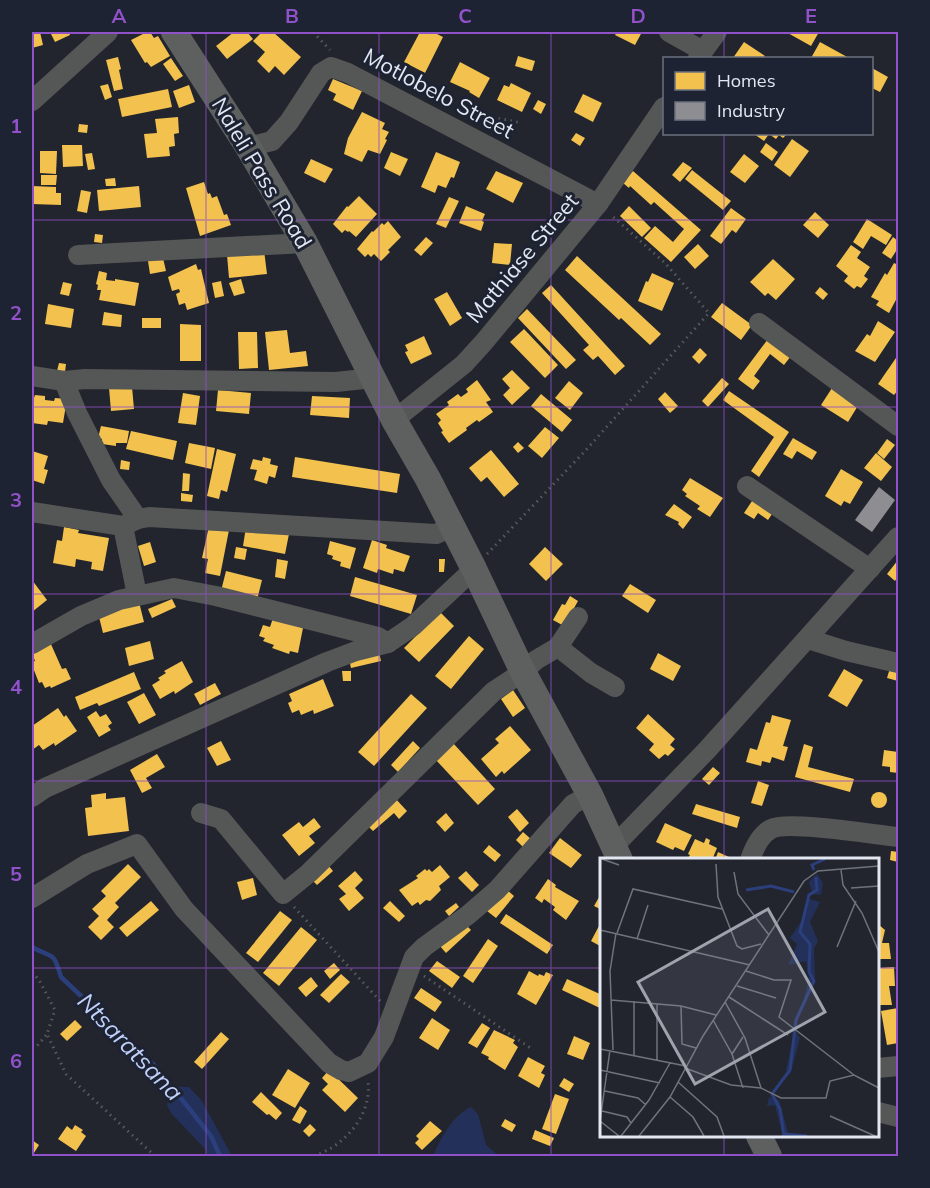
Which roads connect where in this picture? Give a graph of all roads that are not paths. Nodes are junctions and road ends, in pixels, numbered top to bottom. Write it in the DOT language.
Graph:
graph roads {
  1 [pos="108,32"];
  2 [pos="174,32"];
  3 [pos="669,32"];
  4 [pos="717,32"];
  5 [pos="700,55"];
  6 [pos="32,101"];
  7 [pos="663,108"];
  8 [pos="248,147"];
  9 [pos="598,204"];
  10 [pos="305,243"];
  11 [pos="78,255"];
  12 [pos="759,322"];
  13 [pos="32,376"];
  14 [pos="372,378"];
  15 [pos="64,381"];
  16 [pos="394,420"];
  17 [pos="898,426"];
  18 [pos="747,486"];
  19 [pos="33,516"];
  20 [pos="130,522"];
  21 [pos="452,528"];
  22 [pos="898,537"];
  23 [pos="474,569"];
  24 [pos="870,569"];
  25 [pos="137,595"];
  26 [pos="578,617"];
  27 [pos="808,639"];
  28 [pos="388,643"];
  29 [pos="32,644"];
  30 [pos="558,647"];
  31 [pos="898,663"];
  32 [pos="523,672"];
  33 [pos="615,687"];
  34 [pos="590,795"];
  35 [pos="32,796"];
  36 [pos="201,813"];
  37 [pos="898,837"];
  38 [pos="617,853"];
  39 [pos="751,858"];
  40 [pos="32,898"];
  41 [pos="898,1066"];
  42 [pos="879,1068"];
  43 [pos="879,1112"];
  44 [pos="898,1117"];
  45 [pos="760,1137"];
  46 [pos="770,1156"];
  1 -- 6 [label="street"];
  2 -- 8 [label="main road, Naleli Pass Road"];
  3 -- 5 [label="street"];
  4 -- 5 [label="street"];
  7 -- 9 [label="street, Mathiase Street"];
  8 -- 9 [label="street, Motlobelo Street"];
  8 -- 10 [label="main road, Naleli Pass Road"];
  9 -- 16 [label="street, Mathiase Street"];
  10 -- 11 [label="street"];
  10 -- 14 [label="main road, Naleli Pass Road"];
  12 -- 17 [label="street"];
  13 -- 15 [label="street"];
  14 -- 15 [label="street"];
  14 -- 16 [label="main road, Naleli Pass Road"];
  15 -- 20 [label="street"];
  16 -- 21 [label="main road, Naleli Pass Road"];
  18 -- 24 [label="street"];
  19 -- 20 [label="street"];
  20 -- 21 [label="street"];
  20 -- 25 [label="street"];
  21 -- 23 [label="main road, Naleli Pass Road"];
  22 -- 24 [label="street"];
  23 -- 28 [label="street"];
  23 -- 32 [label="main road, Naleli Pass Road"];
  24 -- 27 [label="street"];
  25 -- 28 [label="street"];
  25 -- 29 [label="street"];
  26 -- 30 [label="street"];
  27 -- 31 [label="street"];
  27 -- 38 [label="street"];
  28 -- 35 [label="street"];
  30 -- 32 [label="street"];
  30 -- 33 [label="street"];
  32 -- 34 [label="main road, Naleli Pass Road"];
  32 -- 36 [label="street"];
  34 -- 38 [label="main road, Naleli Pass Road"];
  34 -- 40 [label="street"];
  37 -- 39 [label="street"];
  41 -- 42 [label="street"];
  43 -- 44 [label="street"];
  45 -- 46 [label="main road"];
}
